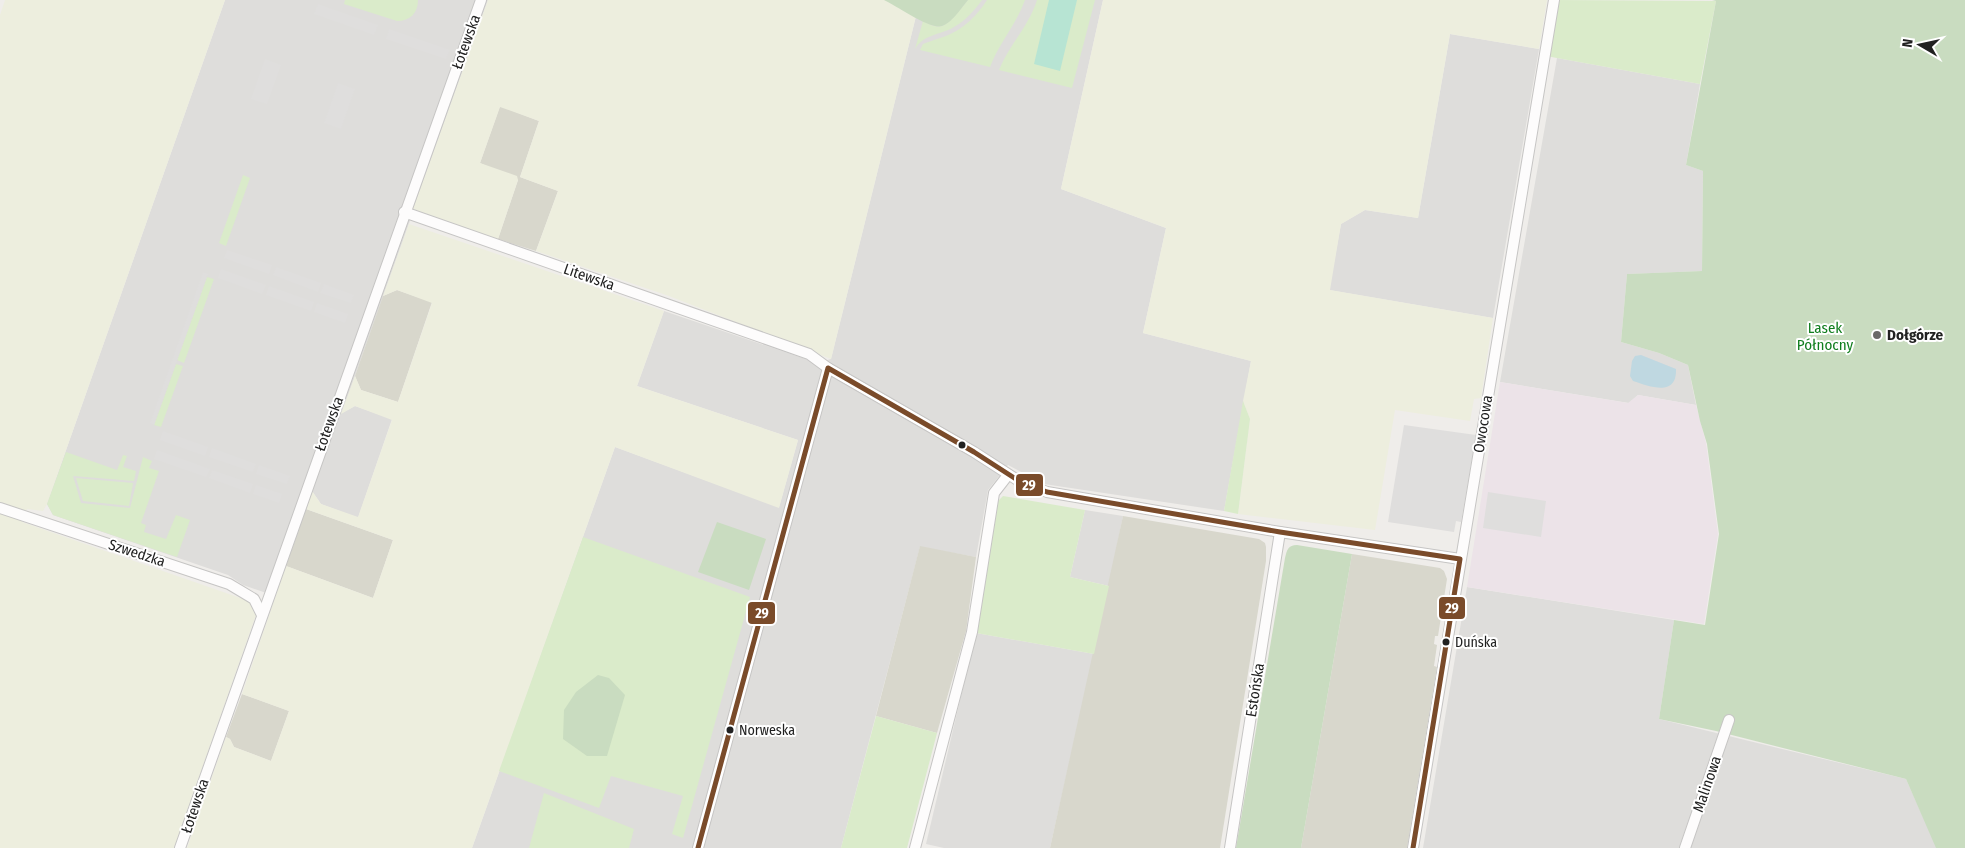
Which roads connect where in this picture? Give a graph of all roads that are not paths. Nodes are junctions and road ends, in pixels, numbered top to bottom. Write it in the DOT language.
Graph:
graph roads {
  1 [pos="481,0"];
  2 [pos="1554,0"];
  3 [pos="404,212"];
  4 [pos="828,368"];
  5 [pos="1008,475"];
  6 [pos="0,508"];
  7 [pos="1280,532"];
  8 [pos="1460,559"];
  9 [pos="262,615"];
  10 [pos="1729,720"];
  11 [pos="180,848"];
  12 [pos="698,848"];
  13 [pos="915,848"];
  14 [pos="1230,848"];
  15 [pos="1413,848"];
  16 [pos="1685,848"];
  1 -- 3 [label="street, Łotewska"];
  2 -- 8 [label="street, Owocowa"];
  3 -- 4 [label="street, Litewska"];
  3 -- 9 [label="street, Łotewska"];
  4 -- 5 [label="street"];
  4 -- 12 [label="street"];
  5 -- 7 [label="street"];
  5 -- 13 [label="street"];
  6 -- 9 [label="street, Szwedzka"];
  7 -- 8 [label="street"];
  7 -- 14 [label="street, Estońska"];
  8 -- 15 [label="street, Owocowa"];
  9 -- 11 [label="street, Łotewska"];
  10 -- 16 [label="street, Malinowa"];
}
